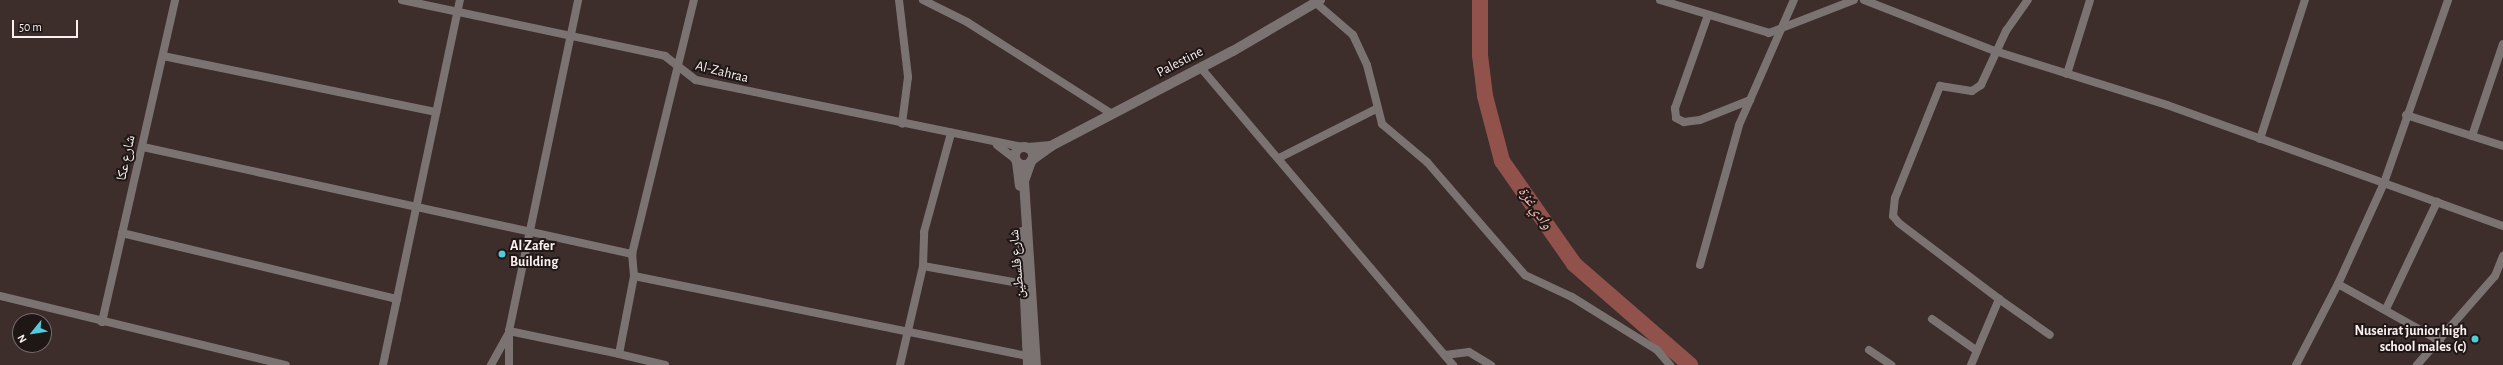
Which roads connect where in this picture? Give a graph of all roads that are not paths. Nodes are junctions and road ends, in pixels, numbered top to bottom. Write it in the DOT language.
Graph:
graph roads {
  1 [pos="174,0"];
  2 [pos="402,0"];
  3 [pos="460,0"];
  4 [pos="578,0"];
  5 [pos="694,0"];
  6 [pos="899,0"];
  7 [pos="923,0"];
  8 [pos="1660,0"];
  9 [pos="1794,0"];
  10 [pos="1854,0"];
  11 [pos="1864,0"];
  12 [pos="2028,0"];
  13 [pos="2090,0"];
  14 [pos="2305,0"];
  15 [pos="2448,0"];
  16 [pos="1318,2"];
  17 [pos="456,11"];
  18 [pos="1708,15"];
  19 [pos="1781,28"];
  20 [pos="569,35"];
  21 [pos="2503,44"];
  22 [pos="1995,51"];
  23 [pos="163,56"];
  24 [pos="1201,68"];
  25 [pos="678,69"];
  26 [pos="2067,74"];
  27 [pos="1750,100"];
  28 [pos="1376,109"];
  29 [pos="436,112"];
  30 [pos="1112,114"];
  31 [pos="2406,115"];
  32 [pos="902,124"];
  33 [pos="951,133"];
  34 [pos="2472,136"];
  35 [pos="2260,139"];
  36 [pos="997,144"];
  37 [pos="1051,146"];
  38 [pos="2503,146"];
  39 [pos="143,147"];
  40 [pos="1026,148"];
  41 [pos="1279,158"];
  42 [pos="1016,160"];
  43 [pos="1032,160"];
  44 [pos="2384,183"];
  45 [pos="2437,202"];
  46 [pos="416,208"];
  47 [pos="2503,226"];
  48 [pos="529,232"];
  49 [pos="122,233"];
  50 [pos="632,254"];
  51 [pos="2503,256"];
  52 [pos="1700,265"];
  53 [pos="923,266"];
  54 [pos="634,276"];
  55 [pos="1024,284"];
  56 [pos="2338,284"];
  57 [pos="0,296"];
  58 [pos="397,299"];
  59 [pos="1999,299"];
  60 [pos="2386,309"];
  61 [pos="1932,319"];
  62 [pos="102,322"];
  63 [pos="509,331"];
  64 [pos="910,331"];
  65 [pos="2050,335"];
  66 [pos="2440,341"];
  67 [pos="1868,350"];
  68 [pos="1977,351"];
  69 [pos="619,354"];
  70 [pos="1444,355"];
  71 [pos="1028,360"];
  72 [pos="286,365"];
  73 [pos="383,365"];
  74 [pos="491,365"];
  75 [pos="509,365"];
  76 [pos="665,365"];
  77 [pos="900,365"];
  78 [pos="1036,365"];
  79 [pos="1453,365"];
  80 [pos="1491,365"];
  81 [pos="1670,365"];
  82 [pos="1891,365"];
  83 [pos="1971,365"];
  84 [pos="2296,365"];
  85 [pos="2418,365"];
  1 -- 23 [label="street, شارع عكا"];
  2 -- 17 [label="street, Al-Zahraa"];
  3 -- 17 [label="street"];
  4 -- 20 [label="street"];
  5 -- 25 [label="street"];
  6 -- 32 [label="street"];
  7 -- 30 [label="street"];
  8 -- 18 [label="street"];
  9 -- 19 [label="street"];
  10 -- 19 [label="street"];
  11 -- 22 [label="street"];
  12 -- 22 [label="street"];
  13 -- 26 [label="street"];
  14 -- 35 [label="street"];
  15 -- 31 [label="street"];
  16 -- 24 [label="street, Palestine"];
  16 -- 81 [label="street"];
  17 -- 20 [label="street, Al-Zahraa"];
  17 -- 29 [label="street"];
  18 -- 19 [label="street"];
  18 -- 27 [label="street"];
  19 -- 27 [label="street"];
  20 -- 25 [label="street, Al-Zahraa"];
  20 -- 48 [label="street"];
  21 -- 34 [label="street"];
  22 -- 26 [label="street"];
  22 -- 59 [label="street"];
  23 -- 29 [label="street"];
  23 -- 39 [label="street, شارع عكا"];
  24 -- 30 [label="street, Palestine"];
  24 -- 41 [label="street"];
  25 -- 32 [label="street, Al-Zahraa"];
  25 -- 50 [label="street"];
  26 -- 35 [label="street"];
  27 -- 52 [label="street"];
  28 -- 41 [label="street"];
  29 -- 46 [label="street"];
  30 -- 37 [label="street, Palestine"];
  31 -- 34 [label="street"];
  31 -- 44 [label="street"];
  32 -- 33 [label="street, Al-Zahraa"];
  33 -- 36 [label="street, Al-Zahraa"];
  33 -- 53 [label="street"];
  34 -- 38 [label="street"];
  35 -- 44 [label="street"];
  36 -- 40 [label="street, Al-Zahraa"];
  36 -- 42 [label="street, Al-Zahraa"];
  37 -- 40 [label="street, Palestine"];
  37 -- 43 [label="street, Palestine"];
  39 -- 46 [label="street"];
  39 -- 49 [label="street, شارع عكا"];
  40 -- 42 [label="street"];
  40 -- 43 [label="street"];
  41 -- 70 [label="street"];
  42 -- 43 [label="street"];
  42 -- 55 [label="street"];
  43 -- 78 [label="street, شارع فلسطين"];
  44 -- 45 [label="street"];
  44 -- 56 [label="street"];
  45 -- 47 [label="street"];
  45 -- 60 [label="street"];
  46 -- 48 [label="street"];
  46 -- 58 [label="street"];
  48 -- 50 [label="street"];
  48 -- 63 [label="street"];
  49 -- 58 [label="street"];
  49 -- 62 [label="street, شارع عكا"];
  50 -- 54 [label="street"];
  51 -- 66 [label="street"];
  53 -- 55 [label="street"];
  53 -- 64 [label="street"];
  54 -- 64 [label="street"];
  54 -- 69 [label="street"];
  55 -- 71 [label="street"];
  56 -- 60 [label="street"];
  56 -- 84 [label="street"];
  57 -- 62 [label="street"];
  58 -- 73 [label="street"];
  59 -- 65 [label="street"];
  59 -- 68 [label="street"];
  60 -- 66 [label="street"];
  61 -- 68 [label="street"];
  62 -- 72 [label="street"];
  63 -- 69 [label="street"];
  63 -- 74 [label="street"];
  63 -- 75 [label="street"];
  64 -- 71 [label="street"];
  64 -- 77 [label="street"];
  66 -- 85 [label="street"];
  67 -- 82 [label="street"];
  68 -- 83 [label="street"];
  69 -- 76 [label="street"];
  70 -- 79 [label="street"];
  70 -- 80 [label="street"];
}
